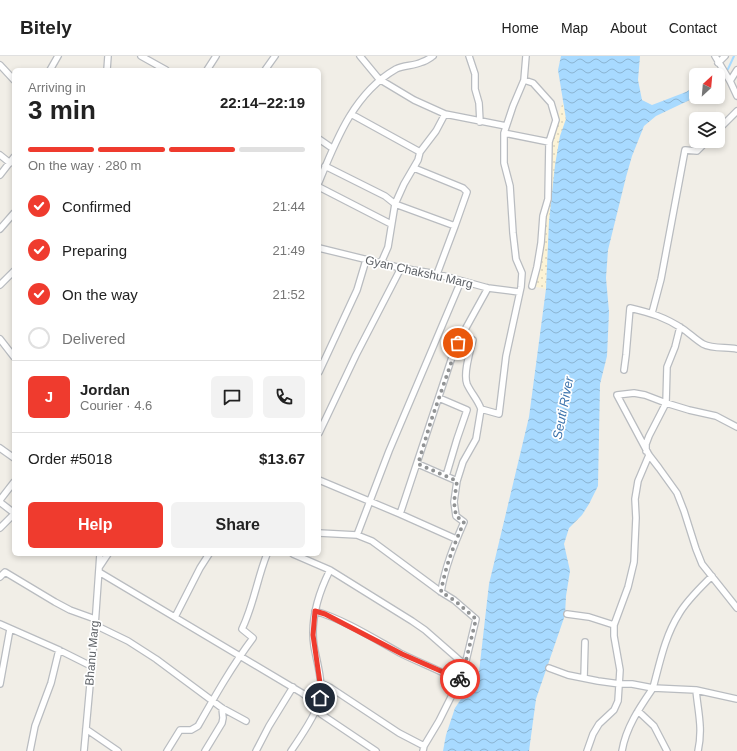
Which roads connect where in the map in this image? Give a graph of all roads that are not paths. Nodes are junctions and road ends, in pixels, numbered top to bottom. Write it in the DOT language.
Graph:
graph roads {
  1 [pos="58,56"];
  2 [pos="108,56"];
  3 [pos="141,56"];
  4 [pos="216,56"];
  5 [pos="275,56"];
  6 [pos="433,56"];
  7 [pos="469,56"];
  8 [pos="526,56"];
  9 [pos="715,56"];
  10 [pos="725,56"];
  11 [pos="363,57"];
  12 [pos="718,63"];
  13 [pos="0,65"];
  14 [pos="51,68"];
  15 [pos="108,68"];
  16 [pos="162,68"];
  17 [pos="208,68"];
  18 [pos="266,68"];
  19 [pos="737,70"];
  20 [pos="12,78"];
  21 [pos="728,79"];
  22 [pos="379,80"];
  23 [pos="524,80"];
  24 [pos="737,96"];
  25 [pos="737,111"];
  26 [pos="351,114"];
  27 [pos="445,114"];
  28 [pos="480,122"];
  29 [pos="725,123"];
  30 [pos="506,126"];
  31 [pos="504,133"];
  32 [pos="321,140"];
  33 [pos="549,142"];
  34 [pos="332,148"];
  35 [pos="700,148"];
  36 [pos="420,152"];
  37 [pos="0,155"];
  38 [pos="12,160"];
  39 [pos="10,163"];
  40 [pos="325,166"];
  41 [pos="414,168"];
  42 [pos="0,175"];
  43 [pos="321,177"];
  44 [pos="321,188"];
  45 [pos="395,204"];
  46 [pos="12,215"];
  47 [pos="391,224"];
  48 [pos="455,226"];
  49 [pos="0,229"];
  50 [pos="321,249"];
  51 [pos="366,260"];
  52 [pos="381,263"];
  53 [pos="401,268"];
  54 [pos="12,274"];
  55 [pos="437,274"];
  56 [pos="461,281"];
  57 [pos="0,285"];
  58 [pos="532,286"];
  59 [pos="488,288"];
  60 [pos="519,292"];
  61 [pos="652,313"];
  62 [pos="680,327"];
  63 [pos="462,334"];
  64 [pos="0,339"];
  65 [pos="737,349"];
  66 [pos="12,354"];
  67 [pos="321,368"];
  68 [pos="624,370"];
  69 [pos="439,398"];
  70 [pos="666,403"];
  71 [pos="481,409"];
  72 [pos="737,427"];
  73 [pos="321,429"];
  74 [pos="0,448"];
  75 [pos="647,453"];
  76 [pos="12,457"];
  77 [pos="418,464"];
  78 [pos="446,476"];
  79 [pos="321,481"];
  80 [pos="457,481"];
  81 [pos="12,485"];
  82 [pos="370,501"];
  83 [pos="12,511"];
  84 [pos="400,514"];
  85 [pos="12,515"];
  86 [pos="0,528"];
  87 [pos="321,533"];
  88 [pos="357,535"];
  89 [pos="456,539"];
  90 [pos="100,556"];
  91 [pos="107,556"];
  92 [pos="208,556"];
  93 [pos="266,556"];
  94 [pos="298,556"];
  95 [pos="99,569"];
  96 [pos="330,570"];
  97 [pos="712,576"];
  98 [pos="0,577"];
  99 [pos="441,592"];
  100 [pos="737,608"];
  101 [pos="315,611"];
  102 [pos="567,614"];
  103 [pos="175,616"];
  104 [pos="95,622"];
  105 [pos="0,624"];
  106 [pos="614,624"];
  107 [pos="10,629"];
  108 [pos="585,642"];
  109 [pos="58,650"];
  110 [pos="239,656"];
  111 [pos="465,665"];
  112 [pos="91,666"];
  113 [pos="549,668"];
  114 [pos="584,678"];
  115 [pos="459,681"];
  116 [pos="320,683"];
  117 [pos="0,684"];
  118 [pos="620,684"];
  119 [pos="293,687"];
  120 [pos="653,688"];
  121 [pos="696,690"];
  122 [pos="737,699"];
  123 [pos="212,701"];
  124 [pos="318,705"];
  125 [pos="222,708"];
  126 [pos="638,711"];
  127 [pos="246,721"];
  128 [pos="86,729"];
  129 [pos="424,748"];
  130 [pos="30,751"];
  131 [pos="84,751"];
  132 [pos="118,751"];
  133 [pos="167,751"];
  134 [pos="205,751"];
  135 [pos="256,751"];
  136 [pos="291,751"];
  137 [pos="376,751"];
  138 [pos="587,751"];
  139 [pos="622,751"];
  140 [pos="667,751"];
  141 [pos="698,751"];
  1 -- 14 [label="street"];
  2 -- 15 [label="street"];
  3 -- 16 [label="street"];
  4 -- 17 [label="street"];
  5 -- 18 [label="street"];
  6 -- 22 [label="street"];
  7 -- 28 [label="street"];
  8 -- 23 [label="street"];
  9 -- 12 [label="street"];
  10 -- 12 [label="street"];
  11 -- 22 [label="street"];
  12 -- 21 [label="street"];
  13 -- 20 [label="street"];
  19 -- 21 [label="street"];
  21 -- 24 [label="street"];
  22 -- 26 [label="street"];
  22 -- 27 [label="street"];
  23 -- 30 [label="street"];
  23 -- 33 [label="street"];
  25 -- 29 [label="street"];
  26 -- 34 [label="street"];
  26 -- 36 [label="street"];
  27 -- 28 [label="street"];
  27 -- 36 [label="street"];
  28 -- 30 [label="street"];
  30 -- 31 [label="street"];
  31 -- 33 [label="street"];
  31 -- 60 [label="street"];
  32 -- 34 [label="street"];
  33 -- 58 [label="street"];
  34 -- 40 [label="street"];
  35 -- 61 [label="street"];
  36 -- 41 [label="street"];
  37 -- 39 [label="street"];
  38 -- 39 [label="street"];
  39 -- 42 [label="street"];
  40 -- 43 [label="street"];
  40 -- 45 [label="street"];
  41 -- 45 [label="street"];
  41 -- 48 [label="street"];
  44 -- 47 [label="street"];
  45 -- 47 [label="street"];
  45 -- 48 [label="street"];
  46 -- 49 [label="street"];
  47 -- 52 [label="street"];
  48 -- 55 [label="street"];
  50 -- 51 [label="street, Gyan Chakshu Marg"];
  51 -- 52 [label="street, Gyan Chakshu Marg"];
  51 -- 67 [label="street"];
  52 -- 53 [label="street, Gyan Chakshu Marg"];
  53 -- 55 [label="street, Gyan Chakshu Marg"];
  53 -- 73 [label="street"];
  54 -- 57 [label="street"];
  55 -- 56 [label="street, Gyan Chakshu Marg"];
  56 -- 59 [label="street, Gyan Chakshu Marg"];
  56 -- 82 [label="street"];
  59 -- 60 [label="street, Gyan Chakshu Marg"];
  59 -- 63 [label="street"];
  60 -- 71 [label="street"];
  61 -- 62 [label="street"];
  61 -- 68 [label="street"];
  62 -- 65 [label="street"];
  62 -- 70 [label="street"];
  63 -- 69 [label="street"];
  63 -- 71 [label="street"];
  64 -- 66 [label="street"];
  69 -- 77 [label="street"];
  69 -- 78 [label="street"];
  70 -- 72 [label="street"];
  70 -- 75 [label="street"];
  70 -- 75 [label="street"];
  71 -- 80 [label="street"];
  74 -- 76 [label="street"];
  75 -- 97 [label="street"];
  75 -- 106 [label="street"];
  77 -- 78 [label="street"];
  77 -- 84 [label="street"];
  78 -- 80 [label="street"];
  79 -- 82 [label="street"];
  80 -- 89 [label="street"];
  81 -- 83 [label="street"];
  82 -- 84 [label="street"];
  82 -- 88 [label="street"];
  84 -- 89 [label="street"];
  85 -- 86 [label="street"];
  87 -- 88 [label="street"];
  88 -- 99 [label="street"];
  89 -- 99 [label="street"];
  90 -- 95 [label="street, Bhanu Marg"];
  91 -- 95 [label="street"];
  92 -- 103 [label="street"];
  93 -- 110 [label="street"];
  94 -- 96 [label="street"];
  95 -- 103 [label="street"];
  95 -- 104 [label="street, Bhanu Marg"];
  96 -- 101 [label="street"];
  96 -- 111 [label="street"];
  97 -- 100 [label="street"];
  97 -- 120 [label="street"];
  98 -- 104 [label="street"];
  99 -- 111 [label="street"];
  101 -- 115 [label="street"];
  101 -- 116 [label="street"];
  102 -- 106 [label="street"];
  103 -- 110 [label="street"];
  104 -- 112 [label="street, Bhanu Marg"];
  104 -- 123 [label="street"];
  105 -- 107 [label="street"];
  106 -- 118 [label="street"];
  107 -- 109 [label="street"];
  107 -- 117 [label="street"];
  108 -- 114 [label="street"];
  109 -- 112 [label="street"];
  109 -- 130 [label="street"];
  110 -- 119 [label="street"];
  110 -- 123 [label="street"];
  111 -- 115 [label="street"];
  112 -- 128 [label="street, Bhanu Marg"];
  113 -- 114 [label="street"];
  114 -- 118 [label="street"];
  115 -- 129 [label="street"];
  116 -- 124 [label="street"];
  116 -- 129 [label="street"];
  118 -- 120 [label="street"];
  118 -- 138 [label="street"];
  119 -- 124 [label="street"];
  119 -- 135 [label="street"];
  120 -- 121 [label="street"];
  120 -- 126 [label="street"];
  121 -- 122 [label="street"];
  121 -- 141 [label="street"];
  123 -- 125 [label="street"];
  123 -- 133 [label="street"];
  124 -- 136 [label="street"];
  124 -- 137 [label="street"];
  125 -- 127 [label="street"];
  125 -- 134 [label="street"];
  126 -- 139 [label="street"];
  126 -- 140 [label="street"];
  128 -- 131 [label="street, Bhanu Marg"];
  128 -- 132 [label="street"];
}
